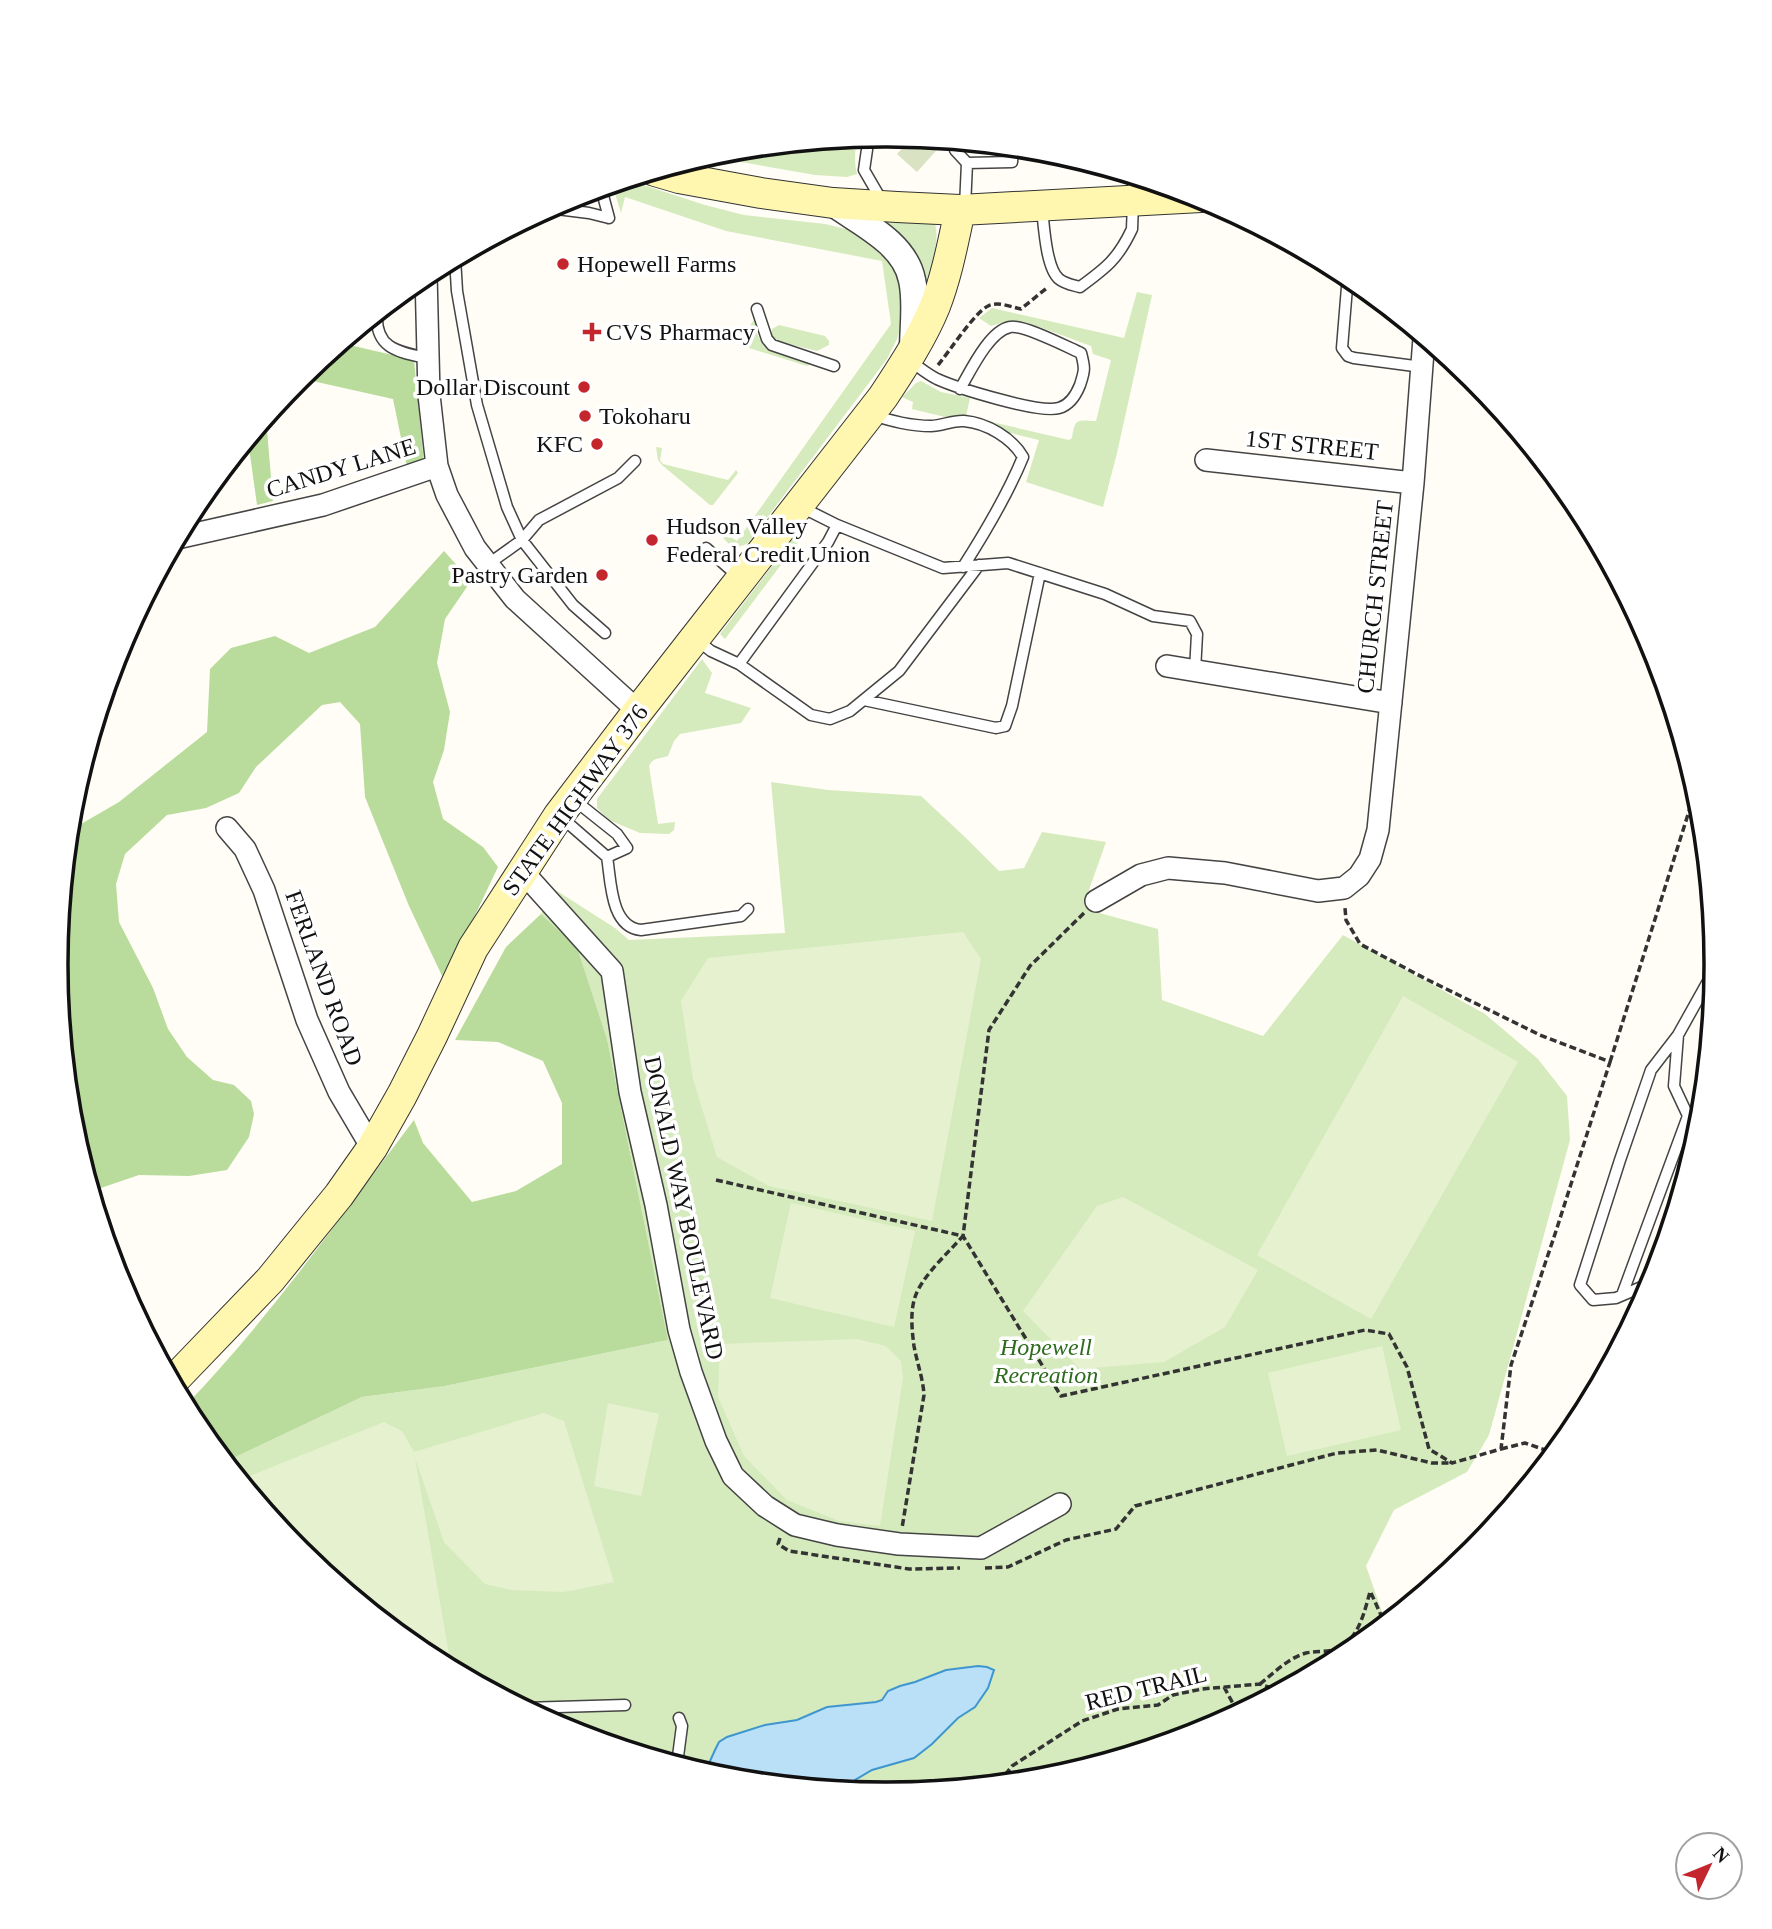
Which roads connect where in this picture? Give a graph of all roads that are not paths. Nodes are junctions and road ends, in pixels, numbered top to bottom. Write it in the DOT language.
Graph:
graph roads {
  1 [pos="867,148"];
  2 [pos="955,151"];
  3 [pos="1012,157"];
  4 [pos="967,163"];
  5 [pos="671,176"];
  6 [pos="1134,189"];
  7 [pos="1152,191"];
  8 [pos="604,197"];
  9 [pos="833,204"];
  10 [pos="1041,205"];
  11 [pos="885,207"];
  12 [pos="962,209"];
  13 [pos="570,211"];
  14 [pos="456,270"];
  15 [pos="426,289"];
  16 [pos="1347,290"];
  17 [pos="757,309"];
  18 [pos="376,326"];
  19 [pos="1423,349"];
  20 [pos="918,356"];
  21 [pos="427,358"];
  22 [pos="834,366"];
  23 [pos="1422,367"];
  24 [pos="960,388"];
  25 [pos="869,414"];
  26 [pos="1206,460"];
  27 [pos="635,461"];
  28 [pos="437,466"];
  29 [pos="1413,483"];
  30 [pos="800,504"];
  31 [pos="837,525"];
  32 [pos="191,535"];
  33 [pos="522,540"];
  34 [pos="706,548"];
  35 [pos="487,565"];
  36 [pos="979,565"];
  37 [pos="963,567"];
  38 [pos="1040,573"];
  39 [pos="741,579"];
  40 [pos="605,633"];
  41 [pos="695,638"];
  42 [pos="738,664"];
  43 [pos="1167,666"];
  44 [pos="1195,671"];
  45 [pos="864,700"];
  46 [pos="1391,703"];
  47 [pos="638,711"];
  48 [pos="566,807"];
  49 [pos="227,828"];
  50 [pos="607,857"];
  51 [pos="522,872"];
  52 [pos="1096,901"];
  53 [pos="748,909"];
  54 [pos="1703,990"];
  55 [pos="1678,1035"];
  56 [pos="1688,1116"];
  57 [pos="372,1148"];
  58 [pos="1636,1289"];
  59 [pos="1622,1295"];
  60 [pos="179,1375"];
  61 [pos="1060,1504"];
  62 [pos="625,1705"];
  63 [pos="545,1707"];
  64 [pos="679,1718"];
  65 [pos="678,1755"];
  1 -- 11 [label="lane"];
  2 -- 4 [label="lane"];
  3 -- 4 [label="lane"];
  4 -- 12 [label="lane"];
  5 -- 9 [label="main road"];
  6 -- 7 [label="main road"];
  6 -- 10 [label="main road"];
  6 -- 10 [label="lane"];
  8 -- 13 [label="lane"];
  9 -- 11 [label="main road"];
  9 -- 20 [label="street"];
  10 -- 12 [label="main road"];
  11 -- 12 [label="main road"];
  12 -- 20 [label="main road, STATE HIGHWAY 376"];
  14 -- 33 [label="lane"];
  15 -- 21 [label="street"];
  16 -- 23 [label="lane"];
  17 -- 22 [label="lane"];
  18 -- 21 [label="lane"];
  19 -- 23 [label="street, CHURCH STREET"];
  20 -- 24 [label="lane"];
  20 -- 25 [label="main road, STATE HIGHWAY 376"];
  21 -- 28 [label="street"];
  23 -- 29 [label="street, CHURCH STREET"];
  24 -- 24 [label="lane"];
  25 -- 30 [label="main road, STATE HIGHWAY 376"];
  25 -- 37 [label="lane"];
  26 -- 29 [label="street, 1ST STREET"];
  27 -- 33 [label="lane"];
  28 -- 32 [label="street, CANDY LANE"];
  28 -- 35 [label="street"];
  29 -- 46 [label="street, CHURCH STREET"];
  30 -- 31 [label="lane"];
  30 -- 39 [label="main road, STATE HIGHWAY 376"];
  31 -- 37 [label="lane"];
  31 -- 42 [label="lane"];
  33 -- 35 [label="lane"];
  33 -- 40 [label="lane"];
  34 -- 39 [label="lane"];
  35 -- 47 [label="street"];
  36 -- 37 [label="lane"];
  36 -- 38 [label="lane"];
  36 -- 45 [label="lane"];
  38 -- 44 [label="lane"];
  38 -- 45 [label="lane"];
  39 -- 41 [label="main road, STATE HIGHWAY 376"];
  41 -- 42 [label="lane"];
  41 -- 47 [label="main road, STATE HIGHWAY 376"];
  42 -- 45 [label="lane"];
  43 -- 44 [label="street"];
  44 -- 46 [label="street"];
  46 -- 52 [label="street, CHURCH STREET"];
  47 -- 48 [label="main road, STATE HIGHWAY 376"];
  48 -- 50 [label="lane"];
  48 -- 50 [label="lane"];
  48 -- 51 [label="main road, STATE HIGHWAY 376"];
  49 -- 57 [label="street, FERLAND ROAD"];
  50 -- 53 [label="lane"];
  51 -- 57 [label="main road, STATE HIGHWAY 376"];
  51 -- 61 [label="street, DONALD WAY BOULEVARD"];
  54 -- 55 [label="lane"];
  55 -- 56 [label="lane"];
  55 -- 59 [label="lane"];
  56 -- 59 [label="lane"];
  57 -- 60 [label="main road, STATE HIGHWAY 376"];
  58 -- 59 [label="lane"];
  62 -- 63 [label="lane"];
  64 -- 65 [label="lane"];
}
